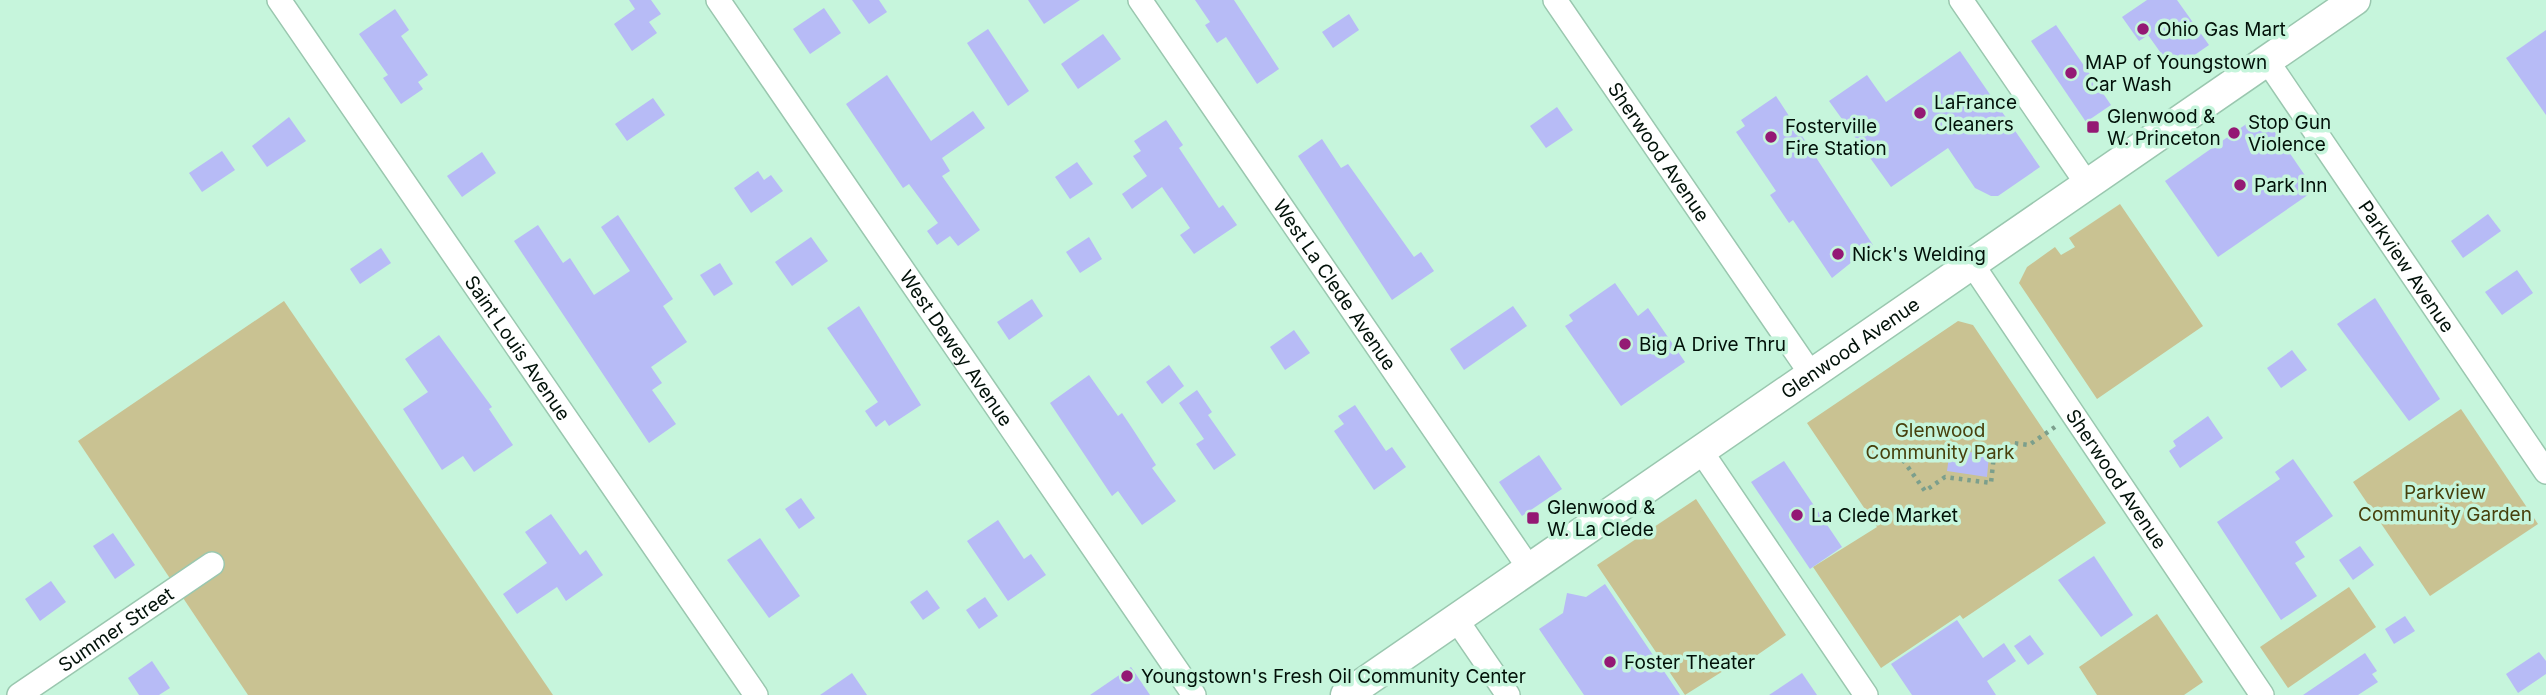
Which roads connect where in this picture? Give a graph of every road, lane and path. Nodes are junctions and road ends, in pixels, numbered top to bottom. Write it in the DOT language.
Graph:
graph roads {
  1 [pos="279,0"];
  2 [pos="718,0"];
  3 [pos="1140,0"];
  4 [pos="1555,0"];
  5 [pos="1962,0"];
  6 [pos="2355,0"];
  7 [pos="2268,62"];
  8 [pos="2087,184"];
  9 [pos="1972,264"];
  10 [pos="1811,374"];
  11 [pos="2073,415"];
  12 [pos="1701,451"];
  13 [pos="1898,453"];
  14 [pos="2546,472"];
  15 [pos="1639,528"];
  16 [pos="1643,534"];
  17 [pos="212,564"];
  18 [pos="1529,568"];
  19 [pos="1456,619"];
  20 [pos="19,695"];
  21 [pos="756,695"];
  22 [pos="1194,695"];
  23 [pos="1346,695"];
  24 [pos="1507,695"];
  25 [pos="1866,695"];
  26 [pos="2262,695"];
  1 -- 21 [label="street, Saint Louis Avenue"];
  2 -- 22 [label="street, West Dewey Avenue"];
  3 -- 18 [label="street, West La Clede Avenue"];
  4 -- 10 [label="street, Sherwood Avenue"];
  5 -- 8 [label="street"];
  6 -- 7 [label="main road, Glenwood Avenue"];
  7 -- 8 [label="main road, Glenwood Avenue"];
  7 -- 14 [label="street, Parkview Avenue"];
  8 -- 9 [label="main road, Glenwood Avenue"];
  9 -- 10 [label="main road, Glenwood Avenue"];
  9 -- 11 [label="street, Sherwood Avenue"];
  10 -- 12 [label="main road, Glenwood Avenue"];
  11 -- 13 [label="path"];
  11 -- 26 [label="street, Sherwood Avenue"];
  12 -- 18 [label="main road, Glenwood Avenue"];
  12 -- 25 [label="street"];
  15 -- 16 [label="path"];
  17 -- 20 [label="street, Summer Street"];
  18 -- 19 [label="main road, Glenwood Avenue"];
  19 -- 23 [label="main road, Glenwood Avenue"];
  19 -- 24 [label="street"];
}
